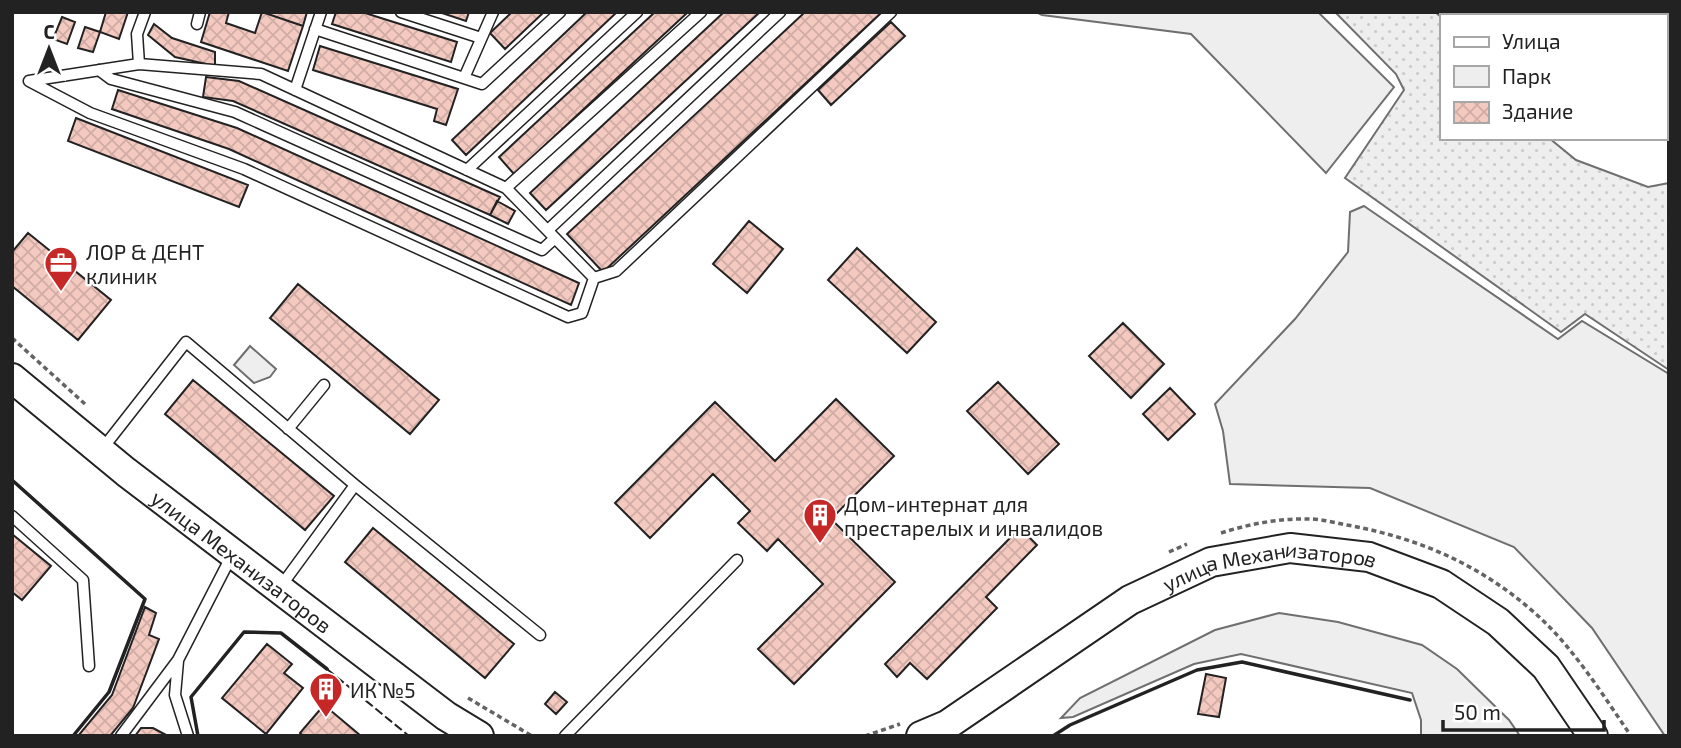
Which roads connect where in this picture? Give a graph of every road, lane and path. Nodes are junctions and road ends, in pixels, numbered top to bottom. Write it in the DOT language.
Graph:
graph roads {
  1 [pos="145,12"];
  2 [pos="200,12"];
  3 [pos="321,12"];
  4 [pos="401,12"];
  5 [pos="493,12"];
  6 [pos="560,12"];
  7 [pos="637,12"];
  8 [pos="701,12"];
  9 [pos="780,12"];
  10 [pos="891,12"];
  11 [pos="197,24"];
  12 [pos="315,29"];
  13 [pos="481,38"];
  14 [pos="139,64"];
  15 [pos="99,70"];
  16 [pos="464,78"];
  17 [pos="295,90"];
  18 [pos="467,170"];
  19 [pos="506,188"];
  20 [pos="551,234"];
  21 [pos="594,278"];
  22 [pos="12,378"];
  23 [pos="324,385"];
  24 [pos="288,429"];
  25 [pos="100,451"];
  26 [pos="355,485"];
  27 [pos="12,516"];
  28 [pos="1214,536"];
  29 [pos="1189,543"];
  30 [pos="232,554"];
  31 [pos="1166,554"];
  32 [pos="737,560"];
  33 [pos="279,589"];
  34 [pos="540,635"];
  35 [pos="178,660"];
  36 [pos="89,666"];
  37 [pos="914,728"];
  38 [pos="121,736"];
  39 [pos="188,736"];
  40 [pos="479,736"];
  41 [pos="565,736"];
  42 [pos="865,736"];
  43 [pos="1593,736"];
  44 [pos="1631,736"];
  1 -- 14 [label="lane"];
  2 -- 11 [label="lane"];
  3 -- 12 [label="lane"];
  4 -- 13 [label="lane"];
  5 -- 13 [label="lane"];
  6 -- 16 [label="lane"];
  7 -- 18 [label="lane"];
  8 -- 19 [label="lane"];
  9 -- 20 [label="lane"];
  10 -- 21 [label="lane"];
  12 -- 16 [label="lane"];
  12 -- 17 [label="lane"];
  13 -- 16 [label="lane"];
  14 -- 15 [label="lane"];
  14 -- 17 [label="lane"];
  15 -- 20 [label="lane"];
  15 -- 21 [label="lane"];
  17 -- 18 [label="lane"];
  18 -- 19 [label="lane"];
  19 -- 20 [label="lane"];
  20 -- 21 [label="lane"];
  22 -- 25 [label="main road, улица Механизаторов"];
  23 -- 24 [label="lane"];
  24 -- 25 [label="lane"];
  24 -- 26 [label="lane"];
  25 -- 30 [label="main road, улица Механизаторов"];
  26 -- 33 [label="lane"];
  26 -- 34 [label="lane"];
  27 -- 36 [label="lane"];
  28 -- 44 [label="path"];
  29 -- 31 [label="path"];
  30 -- 33 [label="main road, улица Механизаторов"];
  30 -- 35 [label="lane"];
  32 -- 41 [label="lane"];
  33 -- 40 [label="main road, улица Механизаторов"];
  35 -- 38 [label="lane"];
  35 -- 39 [label="lane"];
  37 -- 42 [label="path"];
  37 -- 43 [label="main road, улица Механизаторов"];
}
